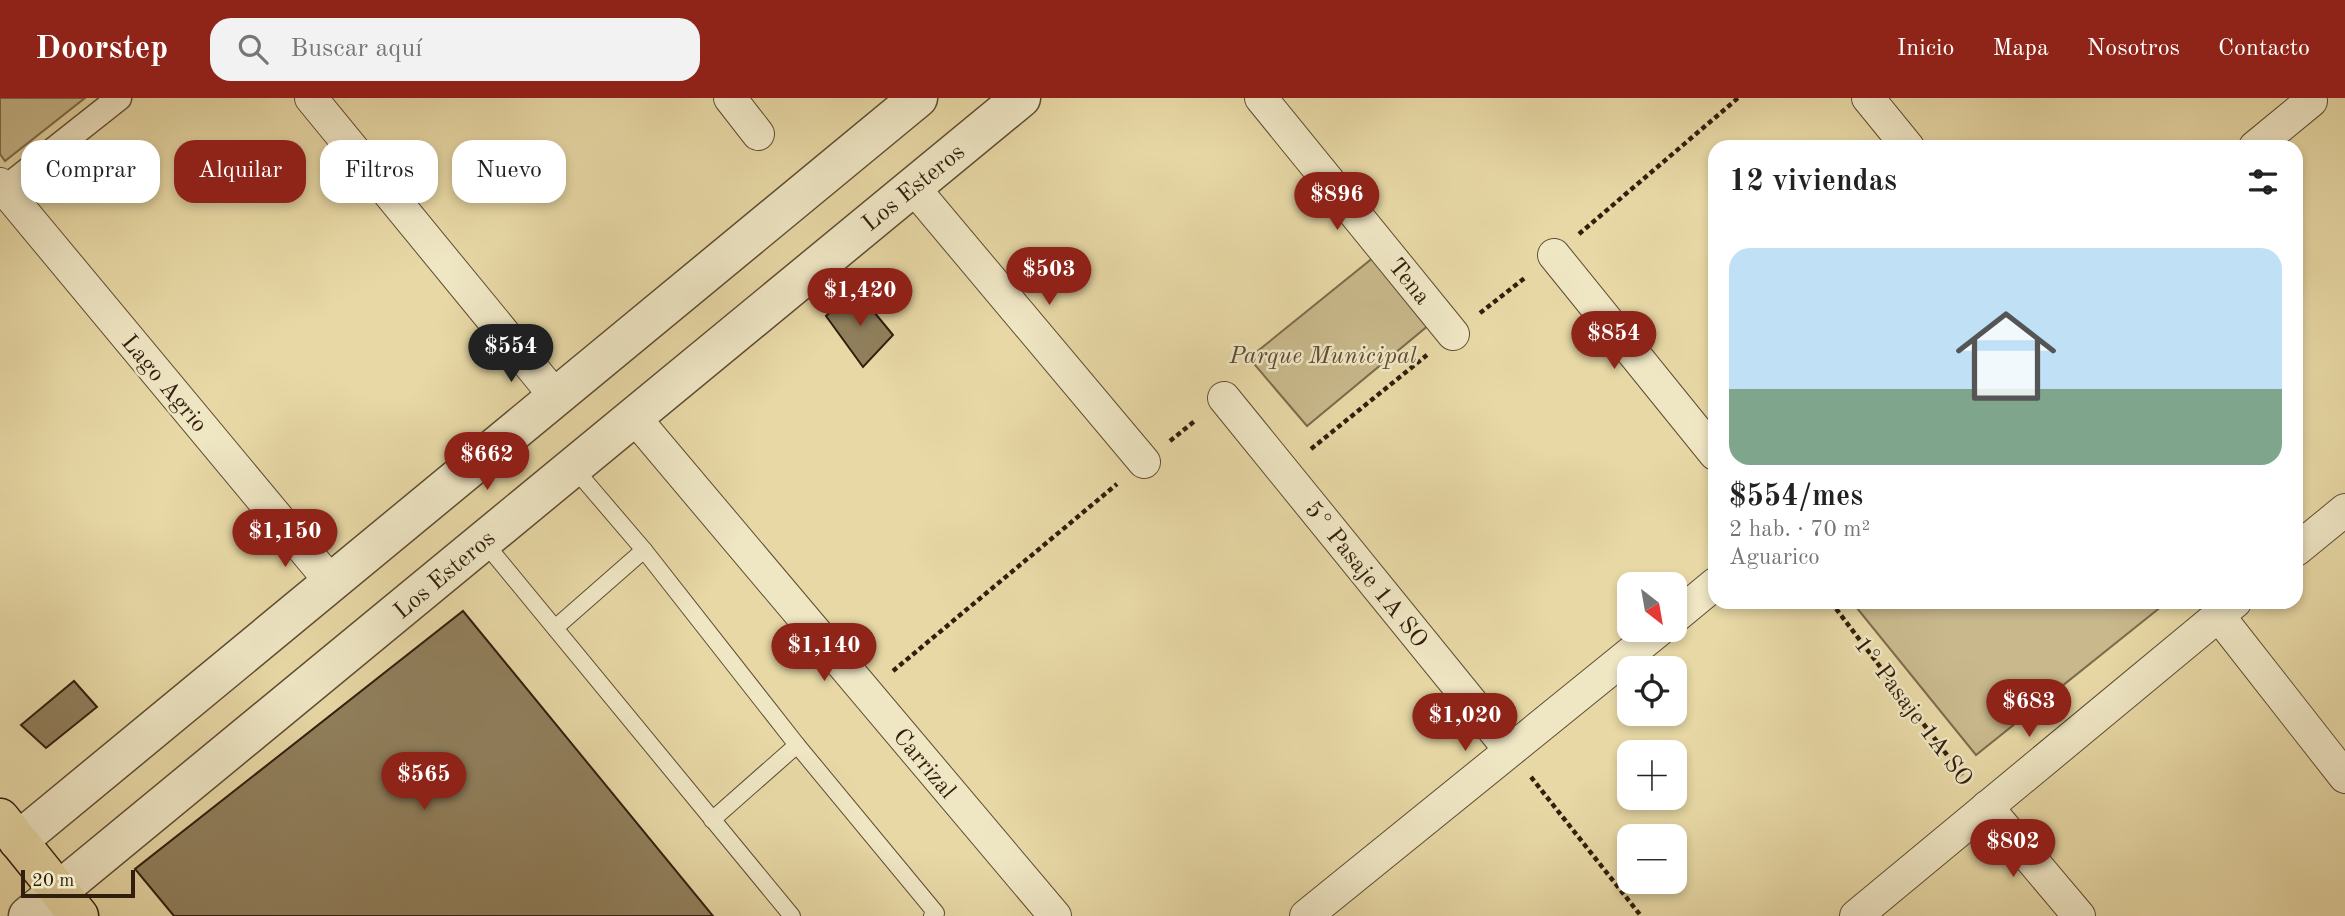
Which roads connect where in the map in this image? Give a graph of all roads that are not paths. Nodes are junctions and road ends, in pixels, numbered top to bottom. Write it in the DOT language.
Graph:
graph roads {
  1 [pos="119,98"];
  2 [pos="311,98"];
  3 [pos="730,98"];
  4 [pos="918,98"];
  5 [pos="1021,98"];
  6 [pos="1261,98"];
  7 [pos="1868,98"];
  8 [pos="2311,101"];
  9 [pos="758,134"];
  10 [pos="1902,140"];
  11 [pos="2264,140"];
  12 [pos="913,187"];
  13 [pos="1,188"];
  14 [pos="1554,255"];
  15 [pos="1453,334"];
  16 [pos="556,397"];
  17 [pos="1224,398"];
  18 [pos="634,417"];
  19 [pos="1708,445"];
  20 [pos="1144,462"];
  21 [pos="573,467"];
  22 [pos="2345,510"];
  23 [pos="484,542"];
  24 [pos="2303,544"];
  25 [pos="644,550"];
  26 [pos="331,582"];
  27 [pos="1708,590"];
  28 [pos="1687,607"];
  29 [pos="2227,609"];
  30 [pos="555,628"];
  31 [pos="1644,642"];
  32 [pos="797,745"];
  33 [pos="1510,750"];
  34 [pos="2345,777"];
  35 [pos="1987,807"];
  36 [pos="712,820"];
  37 [pos="9,830"];
  38 [pos="69,904"];
  39 [pos="28,916"];
  40 [pos="792,916"];
  41 [pos="932,916"];
  42 [pos="1055,916"];
  43 [pos="1306,916"];
  44 [pos="1856,916"];
  45 [pos="2079,916"];
  1 -- 13 [label="street"];
  2 -- 16 [label="street"];
  3 -- 9 [label="street"];
  4 -- 16 [label="street"];
  5 -- 12 [label="street, Los Esteros"];
  6 -- 15 [label="street, Tena"];
  7 -- 10 [label="street"];
  8 -- 11 [label="street"];
  12 -- 18 [label="street, Los Esteros"];
  12 -- 20 [label="street"];
  13 -- 26 [label="street, Lago Agrio"];
  14 -- 19 [label="street"];
  16 -- 26 [label="street"];
  17 -- 33 [label="street, 5° Pasaje 1A SO"];
  18 -- 21 [label="street, Los Esteros"];
  18 -- 42 [label="street, Carrizal"];
  21 -- 23 [label="street, Los Esteros"];
  21 -- 25 [label="lane"];
  22 -- 24 [label="street"];
  23 -- 30 [label="lane"];
  23 -- 38 [label="street, Los Esteros"];
  25 -- 30 [label="lane"];
  25 -- 32 [label="lane"];
  26 -- 37 [label="street"];
  27 -- 28 [label="street"];
  29 -- 34 [label="street"];
  29 -- 35 [label="street"];
  30 -- 36 [label="lane"];
  31 -- 33 [label="street"];
  32 -- 36 [label="lane"];
  32 -- 41 [label="lane"];
  33 -- 43 [label="street"];
  35 -- 44 [label="street"];
  35 -- 45 [label="street, 1° Pasaje 1A SO"];
  36 -- 40 [label="lane"];
  37 -- 38 [label="main road"];
  38 -- 39 [label="street, Los Esteros"];
}
